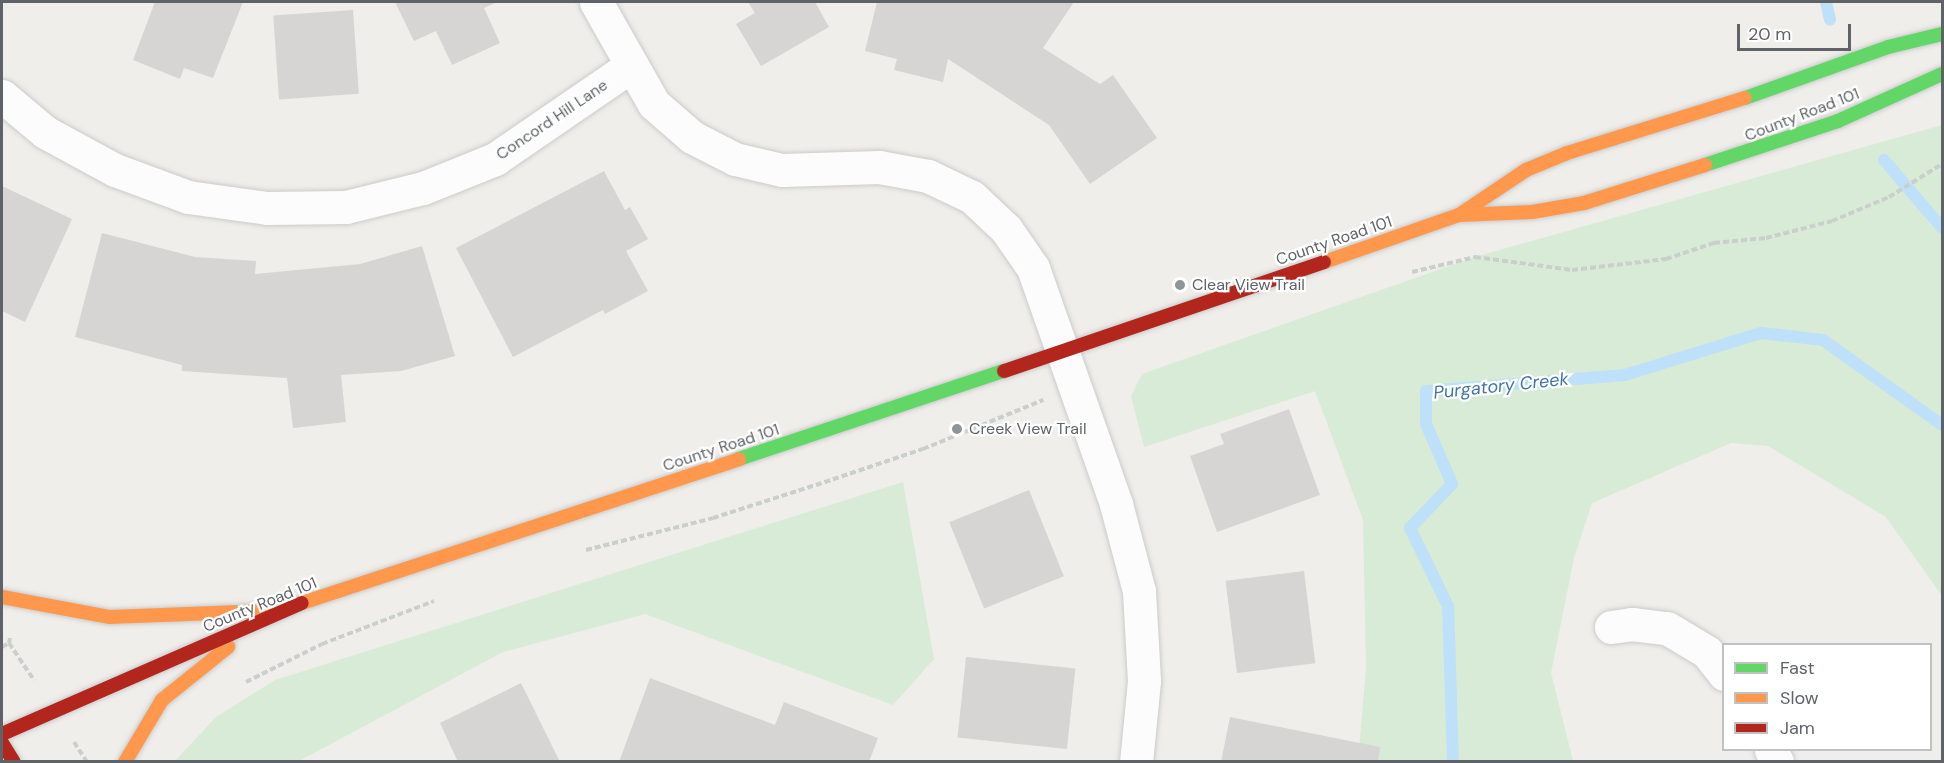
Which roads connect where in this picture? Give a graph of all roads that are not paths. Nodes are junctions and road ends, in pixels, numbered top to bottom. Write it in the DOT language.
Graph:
graph roads {
  1 [pos="596,2"];
  2 [pos="1942,34"];
  3 [pos="631,66"];
  4 [pos="1942,74"];
  5 [pos="2,96"];
  6 [pos="1459,215"];
  7 [pos="1062,352"];
  8 [pos="8,599"];
  9 [pos="281,610"];
  10 [pos="1611,627"];
  11 [pos="1722,671"];
  12 [pos="2,734"];
  13 [pos="2,743"];
  14 [pos="14,762"];
  15 [pos="125,762"];
  16 [pos="1136,762"];
  1 -- 3 [label="street"];
  2 -- 6 [label="main road, County Road 101"];
  3 -- 5 [label="street, Concord Hill Lane"];
  3 -- 7 [label="street"];
  4 -- 6 [label="main road, County Road 101"];
  6 -- 7 [label="main road, County Road 101"];
  7 -- 9 [label="main road, County Road 101"];
  7 -- 16 [label="street"];
  8 -- 9 [label="main road"];
  9 -- 12 [label="main road, County Road 101"];
  9 -- 15 [label="main road"];
  10 -- 11 [label="street"];
  13 -- 14 [label="main road"];
}
